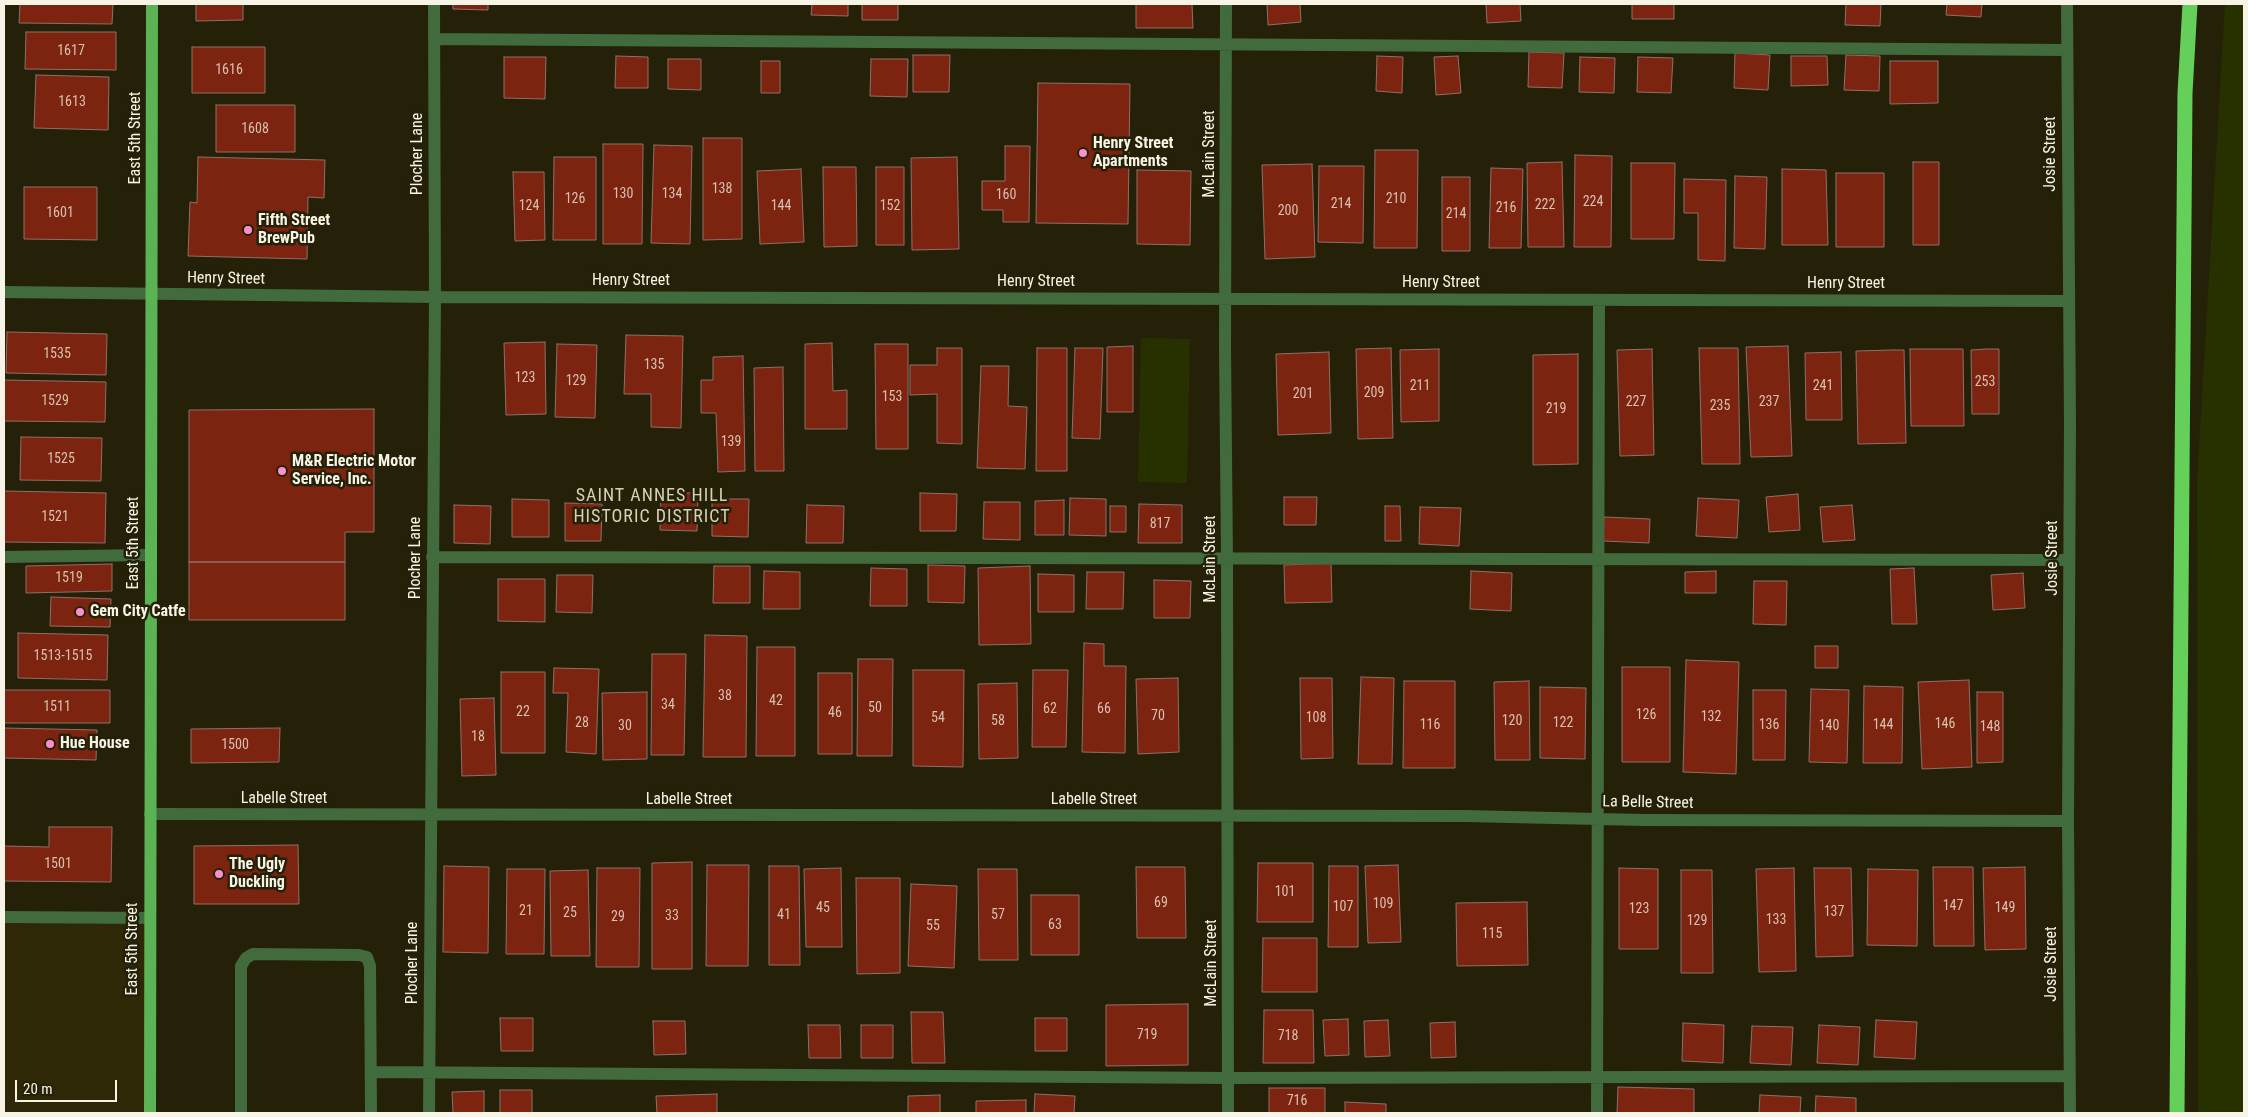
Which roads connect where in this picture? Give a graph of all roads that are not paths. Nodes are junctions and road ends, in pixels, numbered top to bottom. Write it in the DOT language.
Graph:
graph roads {
  1 [pos="152,4"];
  2 [pos="434,4"];
  3 [pos="1226,4"];
  4 [pos="2067,4"];
  5 [pos="2190,4"];
  6 [pos="434,39"];
  7 [pos="1226,45"];
  8 [pos="2067,50"];
  9 [pos="4,292"];
  10 [pos="152,294"];
  11 [pos="434,297"];
  12 [pos="1226,298"];
  13 [pos="1599,300"];
  14 [pos="2068,301"];
  15 [pos="151,555"];
  16 [pos="4,557"];
  17 [pos="432,557"];
  18 [pos="1227,558"];
  19 [pos="1598,559"];
  20 [pos="2069,560"];
  21 [pos="150,814"];
  22 [pos="430,816"];
  23 [pos="1228,817"];
  24 [pos="1597,818"];
  25 [pos="2068,821"];
  26 [pos="4,917"];
  27 [pos="149,918"];
  28 [pos="429,1071"];
  29 [pos="371,1072"];
  30 [pos="2069,1076"];
  31 [pos="1597,1077"];
  32 [pos="1228,1078"];
  33 [pos="150,1113"];
  34 [pos="241,1113"];
  35 [pos="372,1113"];
  36 [pos="429,1113"];
  37 [pos="1228,1113"];
  38 [pos="1597,1113"];
  39 [pos="2070,1113"];
  40 [pos="2178,1113"];
  1 -- 10 [label="main road, East 5th Street"];
  2 -- 6 [label="street, Plocher Lane"];
  3 -- 7 [label="street, McLain Street"];
  4 -- 8 [label="street, Josie Street"];
  5 -- 40 [label="highway"];
  6 -- 7 [label="street"];
  6 -- 11 [label="street, Plocher Lane"];
  7 -- 8 [label="street"];
  7 -- 12 [label="street, McLain Street"];
  8 -- 14 [label="street, Josie Street"];
  9 -- 10 [label="street, Henry Street"];
  10 -- 11 [label="street, Henry Street"];
  10 -- 15 [label="main road, East 5th Street"];
  11 -- 12 [label="street, Henry Street"];
  11 -- 17 [label="street, Plocher Lane"];
  12 -- 13 [label="street, Henry Street"];
  12 -- 18 [label="street, McLain Street"];
  13 -- 14 [label="street, Henry Street"];
  13 -- 19 [label="street"];
  14 -- 20 [label="street, Josie Street"];
  15 -- 16 [label="street"];
  15 -- 21 [label="main road, East 5th Street"];
  17 -- 18 [label="street"];
  17 -- 22 [label="street, Plocher Lane"];
  18 -- 19 [label="street"];
  18 -- 23 [label="street, McLain Street"];
  19 -- 20 [label="street"];
  19 -- 24 [label="street"];
  20 -- 25 [label="street, Josie Street"];
  21 -- 22 [label="street, Labelle Street"];
  21 -- 27 [label="main road, East 5th Street"];
  22 -- 23 [label="street, Labelle Street"];
  22 -- 28 [label="street, Plocher Lane"];
  23 -- 24 [label="street, La Belle Street"];
  23 -- 32 [label="street, McLain Street"];
  24 -- 25 [label="street, La Belle Street"];
  24 -- 31 [label="street"];
  25 -- 30 [label="street, Josie Street"];
  26 -- 27 [label="street"];
  27 -- 33 [label="main road, East 5th Street"];
  28 -- 29 [label="street"];
  28 -- 32 [label="street"];
  28 -- 36 [label="street, Plocher Lane"];
  29 -- 34 [label="street"];
  29 -- 35 [label="street"];
  30 -- 31 [label="street"];
  30 -- 39 [label="street, Josie Street"];
  31 -- 32 [label="street"];
  31 -- 38 [label="street"];
  32 -- 37 [label="street, McLain Street"];
}
